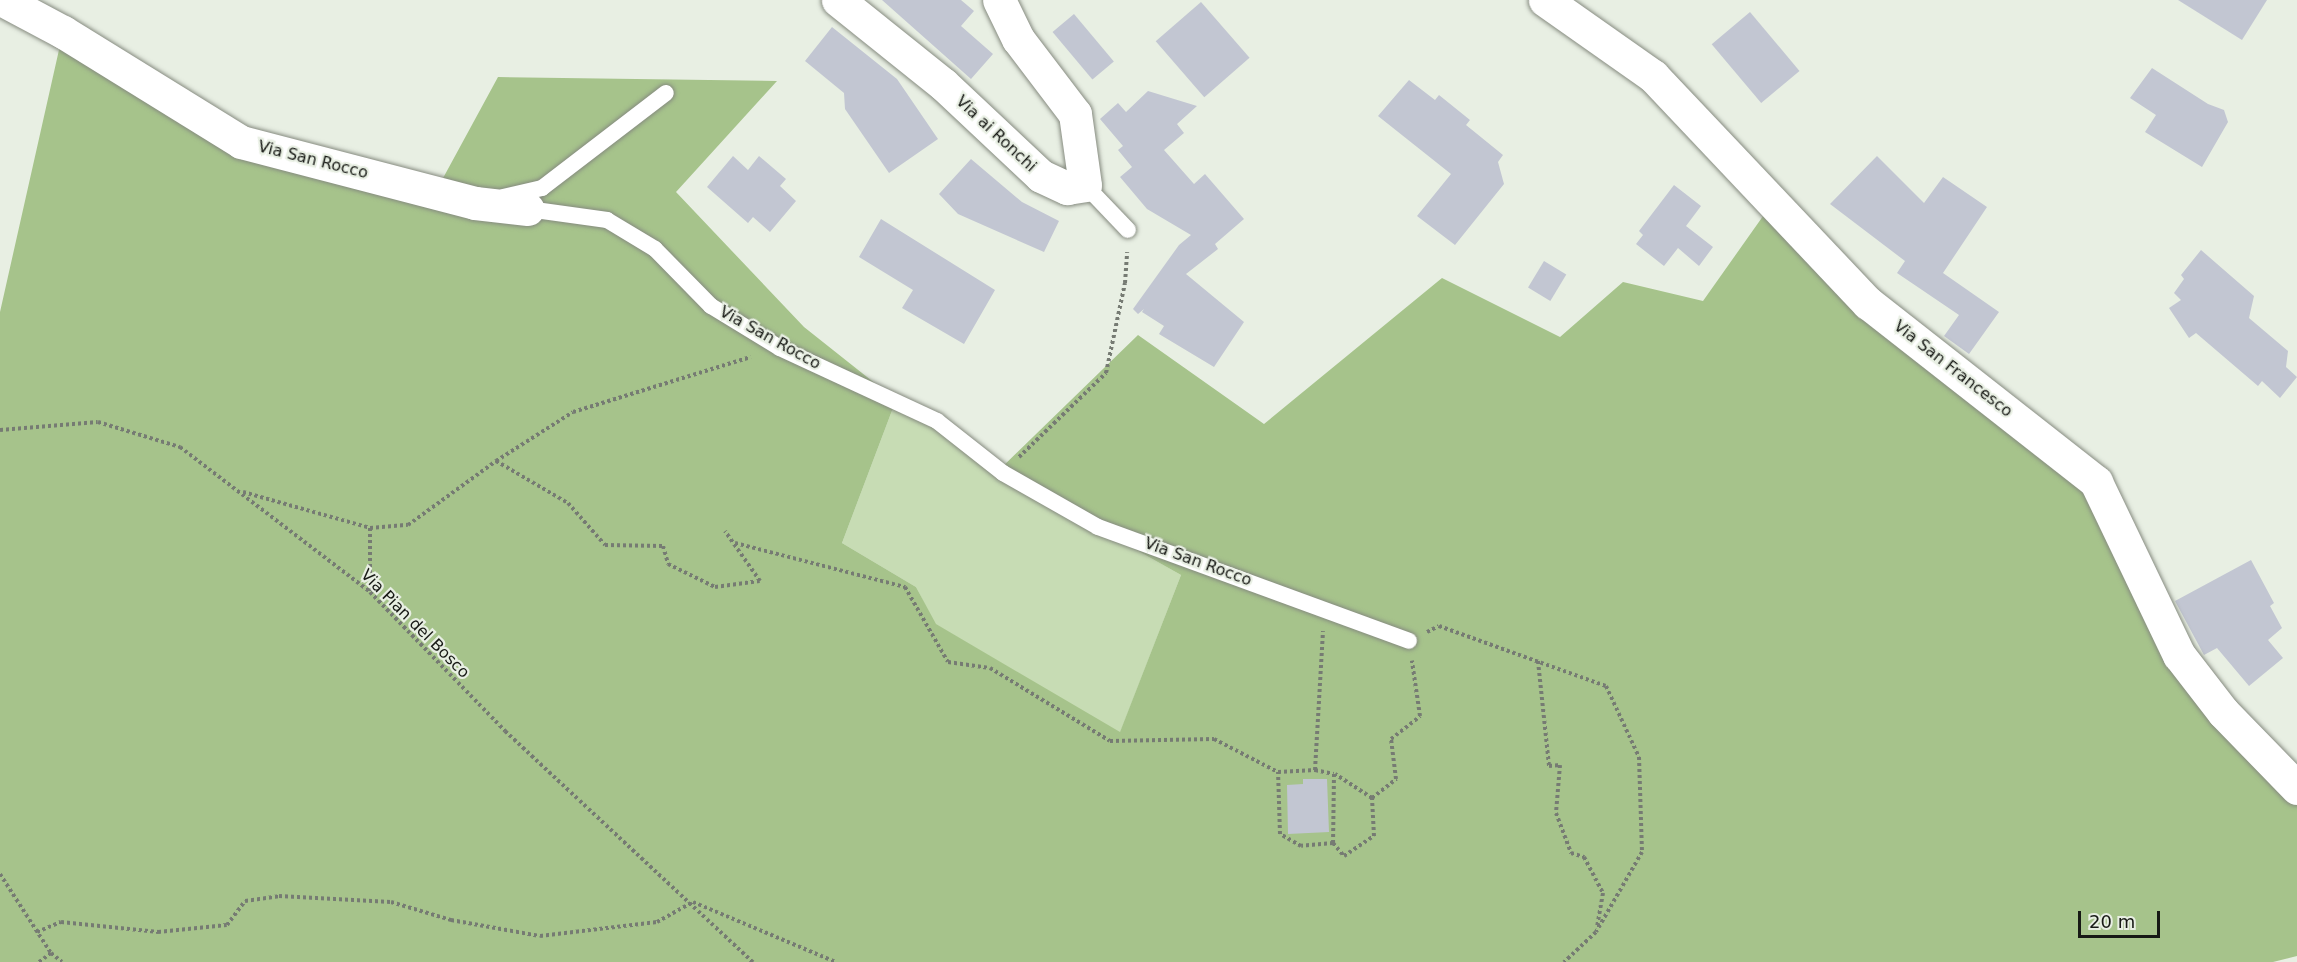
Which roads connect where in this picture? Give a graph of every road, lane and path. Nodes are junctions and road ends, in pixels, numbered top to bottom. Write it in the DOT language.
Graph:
graph roads {
  1 [pos="3,0"];
  2 [pos="838,0"];
  3 [pos="999,0"];
  4 [pos="1545,0"];
  5 [pos="666,93"];
  6 [pos="1085,185"];
  7 [pos="475,204"];
  8 [pos="528,209"];
  9 [pos="1128,230"];
  10 [pos="780,348"];
  11 [pos="0,430"];
  12 [pos="496,461"];
  13 [pos="1003,473"];
  14 [pos="240,490"];
  15 [pos="370,528"];
  16 [pos="725,531"];
  17 [pos="735,543"];
  18 [pos="370,592"];
  19 [pos="1325,609"];
  20 [pos="1409,641"];
  21 [pos="1538,661"];
  22 [pos="1316,770"];
  23 [pos="1278,772"];
  24 [pos="1334,774"];
  25 [pos="2297,788"];
  26 [pos="1372,798"];
  27 [pos="1333,843"];
  28 [pos="0,874"];
  29 [pos="693,902"];
  30 [pos="38,932"];
  31 [pos="1596,932"];
  32 [pos="51,953"];
  33 [pos="39,962"];
  34 [pos="62,962"];
  35 [pos="753,962"];
  36 [pos="837,962"];
  37 [pos="1564,962"];
  1 -- 7 [label="street, Via San Rocco"];
  2 -- 6 [label="street, Via ai Ronchi"];
  3 -- 6 [label="street"];
  4 -- 25 [label="street, Via San Francesco"];
  5 -- 7 [label="lane"];
  6 -- 9 [label="lane"];
  7 -- 8 [label="street, Via San Rocco"];
  8 -- 10 [label="lane, Via San Rocco"];
  9 -- 13 [label="path"];
  10 -- 12 [label="path"];
  10 -- 13 [label="lane, Via San Rocco"];
  11 -- 14 [label="path, Via Pian del Bosco"];
  12 -- 15 [label="path"];
  12 -- 17 [label="path"];
  13 -- 19 [label="lane, Via San Rocco"];
  14 -- 15 [label="path"];
  14 -- 18 [label="path, Via Pian del Bosco"];
  15 -- 18 [label="path"];
  16 -- 17 [label="path"];
  17 -- 23 [label="path"];
  18 -- 29 [label="path, Via Pian del Bosco"];
  19 -- 20 [label="lane, Via San Rocco"];
  19 -- 22 [label="path"];
  20 -- 21 [label="path"];
  20 -- 26 [label="path"];
  21 -- 31 [label="path"];
  21 -- 31 [label="path"];
  22 -- 23 [label="path"];
  22 -- 24 [label="path"];
  23 -- 27 [label="path"];
  24 -- 26 [label="path"];
  24 -- 27 [label="path"];
  26 -- 27 [label="path"];
  28 -- 30 [label="path"];
  29 -- 30 [label="path"];
  29 -- 35 [label="path, Via Pian del Bosco"];
  29 -- 36 [label="path"];
  30 -- 32 [label="path"];
  31 -- 37 [label="path"];
  32 -- 33 [label="path"];
  32 -- 34 [label="path"];
}
